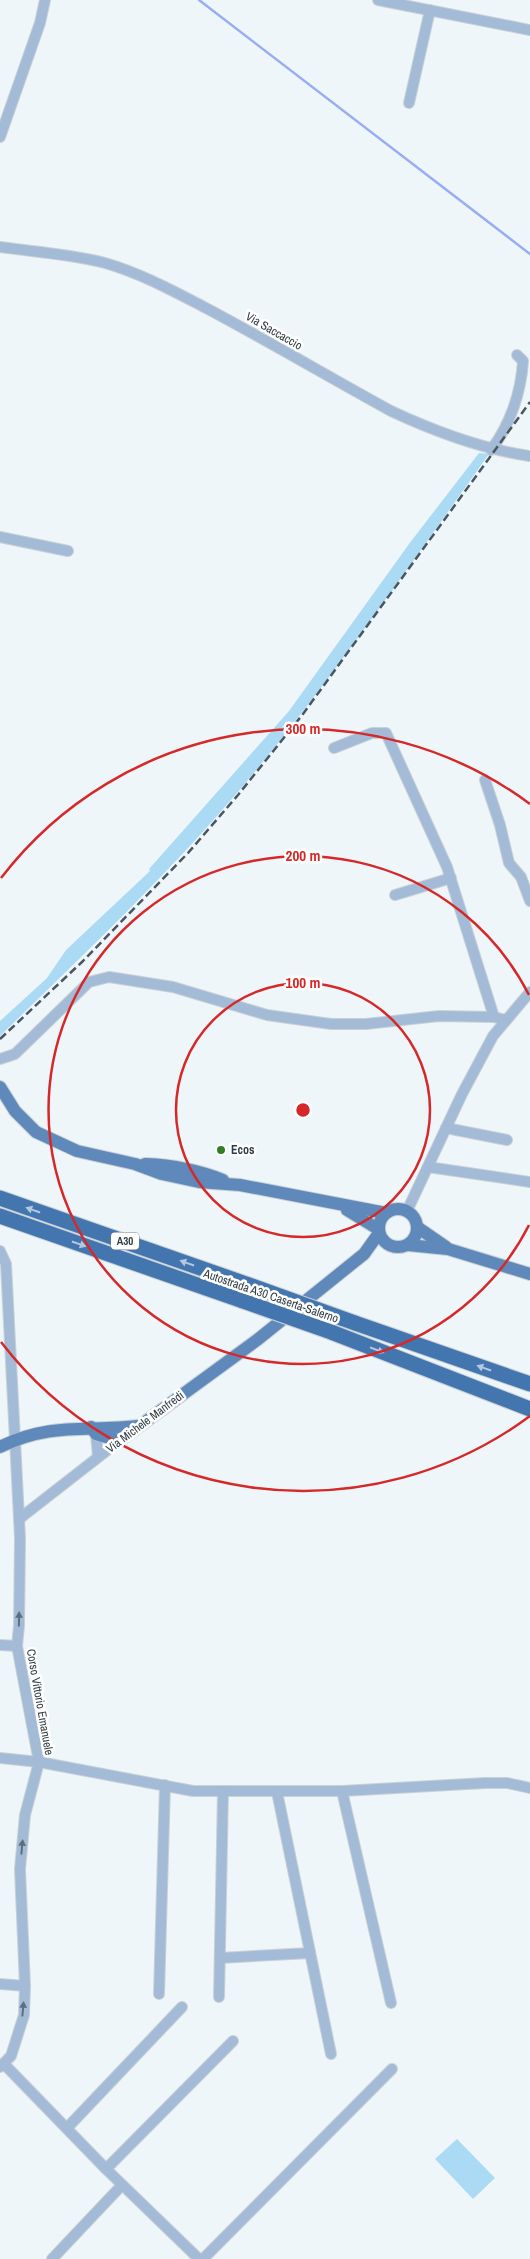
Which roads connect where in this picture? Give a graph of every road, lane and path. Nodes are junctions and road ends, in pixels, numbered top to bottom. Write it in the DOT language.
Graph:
graph roads {
  1 [pos="45,0"];
  2 [pos="378,0"];
  3 [pos="430,10"];
  4 [pos="530,30"];
  5 [pos="408,103"];
  6 [pos="0,137"];
  7 [pos="0,247"];
  8 [pos="517,355"];
  9 [pos="491,450"];
  10 [pos="530,456"];
  11 [pos="0,537"];
  12 [pos="68,551"];
  13 [pos="334,748"];
  14 [pos="485,780"];
  15 [pos="451,878"];
  16 [pos="395,895"];
  17 [pos="530,901"];
  18 [pos="530,992"];
  19 [pos="494,1017"];
  20 [pos="506,1020"];
  21 [pos="0,1059"];
  22 [pos="0,1087"];
  23 [pos="446,1128"];
  24 [pos="507,1140"];
  25 [pos="428,1167"];
  26 [pos="530,1182"];
  27 [pos="0,1198"];
  28 [pos="336,1204"];
  29 [pos="407,1211"];
  30 [pos="386,1213"];
  31 [pos="0,1216"];
  32 [pos="417,1227"];
  33 [pos="378,1231"];
  34 [pos="408,1245"];
  35 [pos="390,1246"];
  36 [pos="448,1249"];
  37 [pos="0,1251"];
  38 [pos="364,1254"];
  39 [pos="530,1274"];
  40 [pos="530,1384"];
  41 [pos="530,1409"];
  42 [pos="138,1426"];
  43 [pos="110,1427"];
  44 [pos="93,1430"];
  45 [pos="16,1439"];
  46 [pos="119,1441"];
  47 [pos="0,1447"];
  48 [pos="98,1457"];
  49 [pos="19,1519"];
  50 [pos="0,1645"];
  51 [pos="17,1646"];
  52 [pos="0,1758"];
  53 [pos="39,1762"];
  54 [pos="165,1784"];
  55 [pos="530,1788"];
  56 [pos="223,1791"];
  57 [pos="342,1791"];
  58 [pos="277,1792"];
  59 [pos="310,1952"];
  60 [pos="220,1958"];
  61 [pos="0,1984"];
  62 [pos="25,1986"];
  63 [pos="159,1994"];
  64 [pos="219,1996"];
  65 [pos="391,2003"];
  66 [pos="182,2007"];
  67 [pos="233,2041"];
  68 [pos="331,2054"];
  69 [pos="5,2062"];
  70 [pos="392,2068"];
  71 [pos="67,2128"];
  72 [pos="106,2169"];
  73 [pos="122,2185"];
  74 [pos="52,2259"];
  75 [pos="198,2259"];
  76 [pos="204,2259"];
  1 -- 6 [label="street"];
  2 -- 3 [label="street"];
  3 -- 4 [label="street"];
  3 -- 5 [label="street"];
  7 -- 9 [label="street, Via Saccaccio"];
  8 -- 9 [label="street"];
  9 -- 10 [label="street, Via Saccaccio"];
  11 -- 12 [label="street"];
  13 -- 15 [label="street"];
  14 -- 17 [label="street"];
  15 -- 16 [label="street"];
  15 -- 19 [label="street"];
  18 -- 20 [label="street"];
  19 -- 20 [label="street"];
  19 -- 21 [label="street"];
  20 -- 23 [label="street"];
  22 -- 28 [label="main road"];
  23 -- 24 [label="street"];
  23 -- 25 [label="street"];
  25 -- 26 [label="street"];
  25 -- 29 [label="street"];
  40 -- 27 [label="highway, Autostrada A30 Caserta-Salerno / A30, one-way, bridge"];
  28 -- 30 [label="main road"];
  28 -- 33 [label="main road"];
  29 -- 30 [label="main road"];
  29 -- 32 [label="main road"];
  30 -- 33 [label="main road"];
  31 -- 41 [label="highway, Autostrada A30 Caserta-Salerno / A30, one-way, bridge"];
  32 -- 34 [label="main road"];
  32 -- 36 [label="main road"];
  33 -- 35 [label="main road"];
  33 -- 38 [label="main road"];
  34 -- 35 [label="main road"];
  34 -- 36 [label="main road"];
  35 -- 38 [label="main road"];
  36 -- 39 [label="main road"];
  37 -- 45 [label="street, Corso Vittorio Emanuele"];
  38 -- 42 [label="main road, Via Michele Manfredi"];
  42 -- 43 [label="main road"];
  42 -- 46 [label="main road, Via Michele Manfredi"];
  43 -- 44 [label="main road"];
  43 -- 46 [label="street"];
  44 -- 45 [label="main road"];
  44 -- 46 [label="main road"];
  44 -- 48 [label="street"];
  45 -- 47 [label="main road"];
  45 -- 49 [label="street, Corso Vittorio Emanuele"];
  46 -- 48 [label="street, Via Michele Manfredi"];
  48 -- 49 [label="street, Via Michele Manfredi"];
  51 -- 49 [label="street, Corso Vittorio Emanuele, one-way"];
  50 -- 51 [label="street"];
  51 -- 53 [label="street, Corso Vittorio Emanuele"];
  52 -- 53 [label="street"];
  53 -- 54 [label="street"];
  62 -- 53 [label="street, Corso Vittorio Emanuele, one-way"];
  54 -- 56 [label="street"];
  54 -- 63 [label="street"];
  55 -- 57 [label="street"];
  56 -- 58 [label="street"];
  56 -- 60 [label="street"];
  57 -- 58 [label="street"];
  57 -- 65 [label="street"];
  58 -- 59 [label="street"];
  59 -- 60 [label="street"];
  59 -- 68 [label="street"];
  60 -- 64 [label="street"];
  61 -- 62 [label="street"];
  69 -- 62 [label="street, Corso Vittorio Emanuele, one-way"];
  66 -- 71 [label="street"];
  67 -- 72 [label="street"];
  69 -- 71 [label="street"];
  70 -- 76 [label="street"];
  71 -- 72 [label="street"];
  72 -- 73 [label="street"];
  73 -- 74 [label="street"];
  73 -- 75 [label="street"];
}
